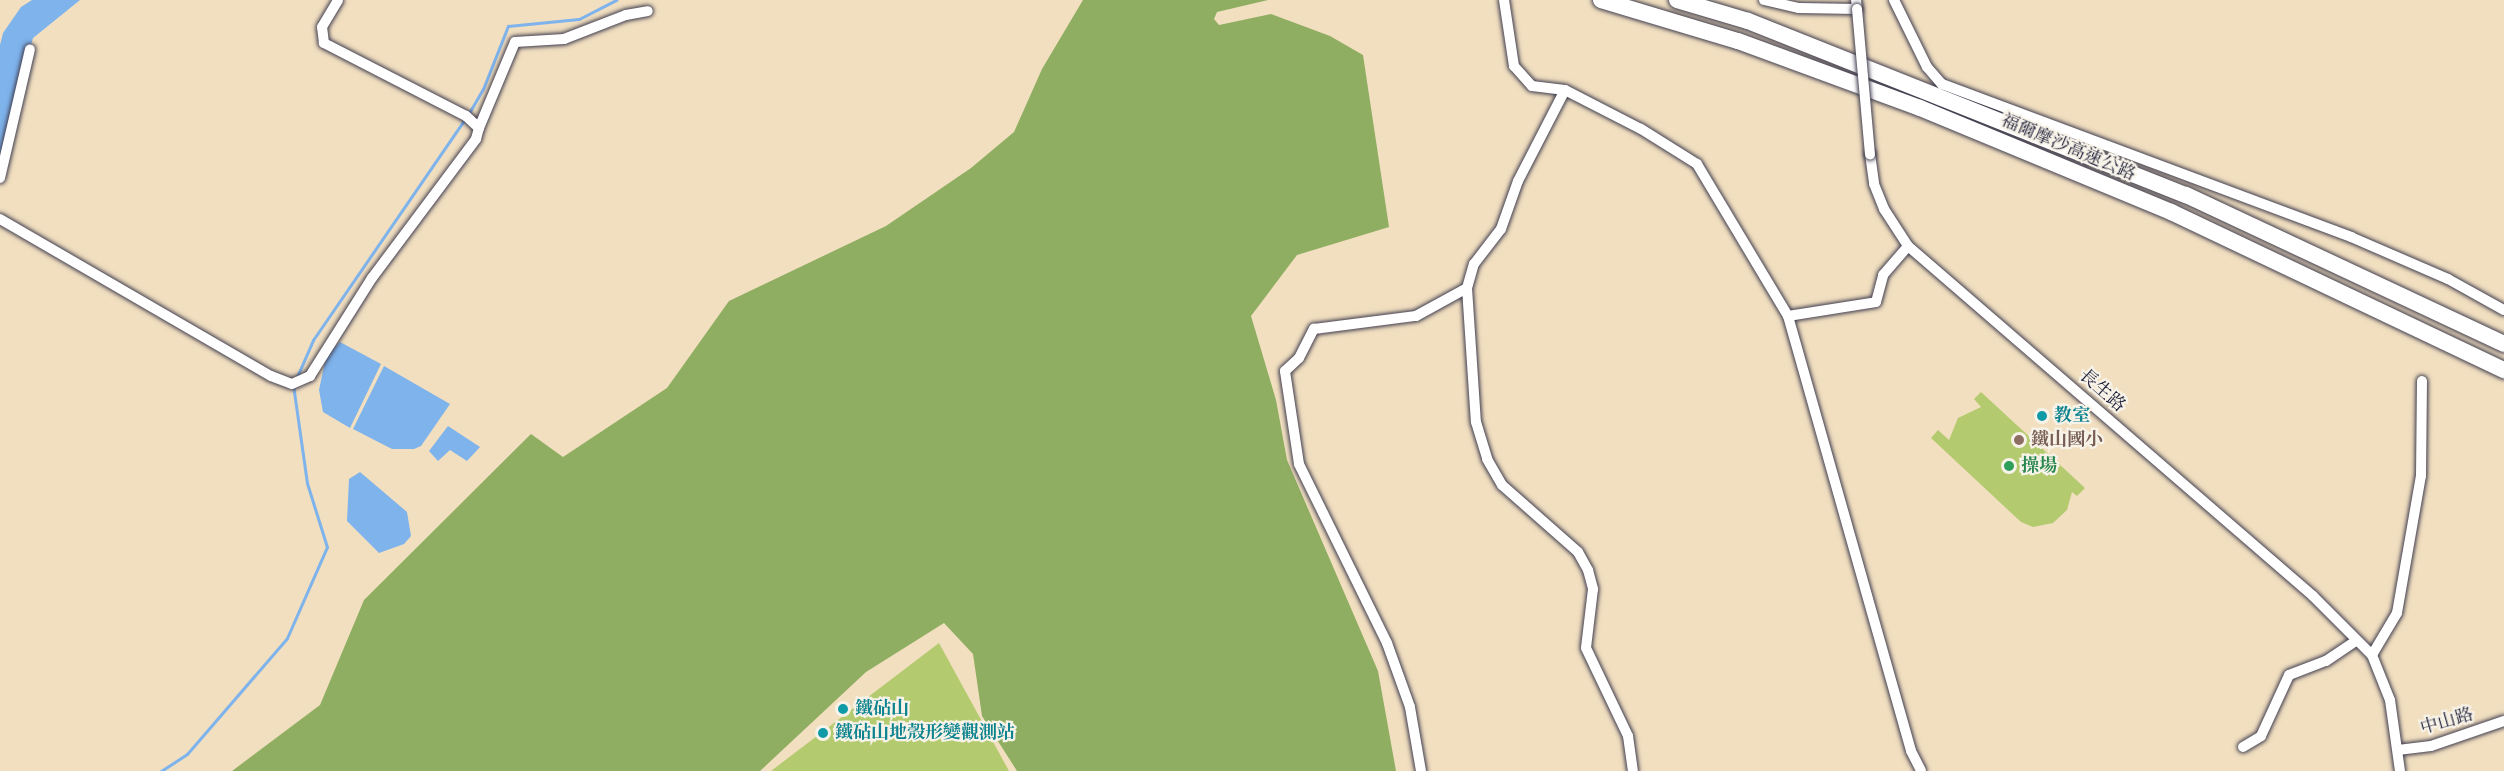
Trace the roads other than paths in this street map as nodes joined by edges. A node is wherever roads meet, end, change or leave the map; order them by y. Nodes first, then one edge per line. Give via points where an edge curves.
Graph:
1 (338, 0) edge
2 (1504, 0) edge
3 (1600, 0) edge
4 (1677, 0) edge
5 (1764, 0) edge
6 (1894, 0) edge
7 (1857, 4) edge
8 (648, 11) dead end
9 (30, 49) dead end
10 (1565, 90) junction
11 (479, 128) junction
12 (0, 178) edge
13 (0, 219) edge
14 (1908, 246) junction
15 (1467, 288) junction
16 (2504, 310) edge
17 (1788, 316) junction
18 (2504, 344) edge
19 (2504, 370) edge
20 (2422, 381) dead end
21 (2356, 641) junction
22 (2372, 654) junction
23 (2504, 721) edge
24 (2243, 747) dead end
25 (2398, 750) junction
26 (1420, 771) edge
27 (1633, 771) edge
28 (1921, 771) edge
29 (2400, 771) edge

1 - 11 street via 322,27 324,43 466,116
2 - 10 street via 1514,66 1532,86
3 - 19 highway, 福爾摩沙高速公路 via 1738,41 1920,108 2171,212
4 - 18 highway, 福爾摩沙高速公路 via 1770,29 2186,195
5 - 7 street via 1799,8
6 - 16 street via 1927,67 1942,84 2351,237 2448,279
7 - 14 street, 長生路, bridge via 1874,184 1884,209
8 - 11 street via 626,15 564,39 515,42
9 - 12 street
10 - 15 street via 1518,181 1501,229 1474,264
10 - 17 street via 1641,129 1697,164
11 - 13 street via 476,139 372,278 310,376 292,384 271,376
14 - 17 street via 1883,275 1876,302
14 - 21 street, 長生路 via 2313,596
15 - 26 street via 1416,316 1314,329 1299,358 1285,371 1299,464 1387,643 1410,707
15 - 27 street via 1476,422 1487,459 1502,485 1578,552 1588,570 1593,590 1586,648 1628,736
17 - 28 street via 1911,751
20 - 22 street via 2421,476 2397,613
21 - 22 street, 長生路
21 - 24 street via 2326,661 2289,675 2261,736
22 - 25 street, 長生路 via 2385,681
23 - 25 street, 中山路 via 2431,747
25 - 29 street, 長生路

